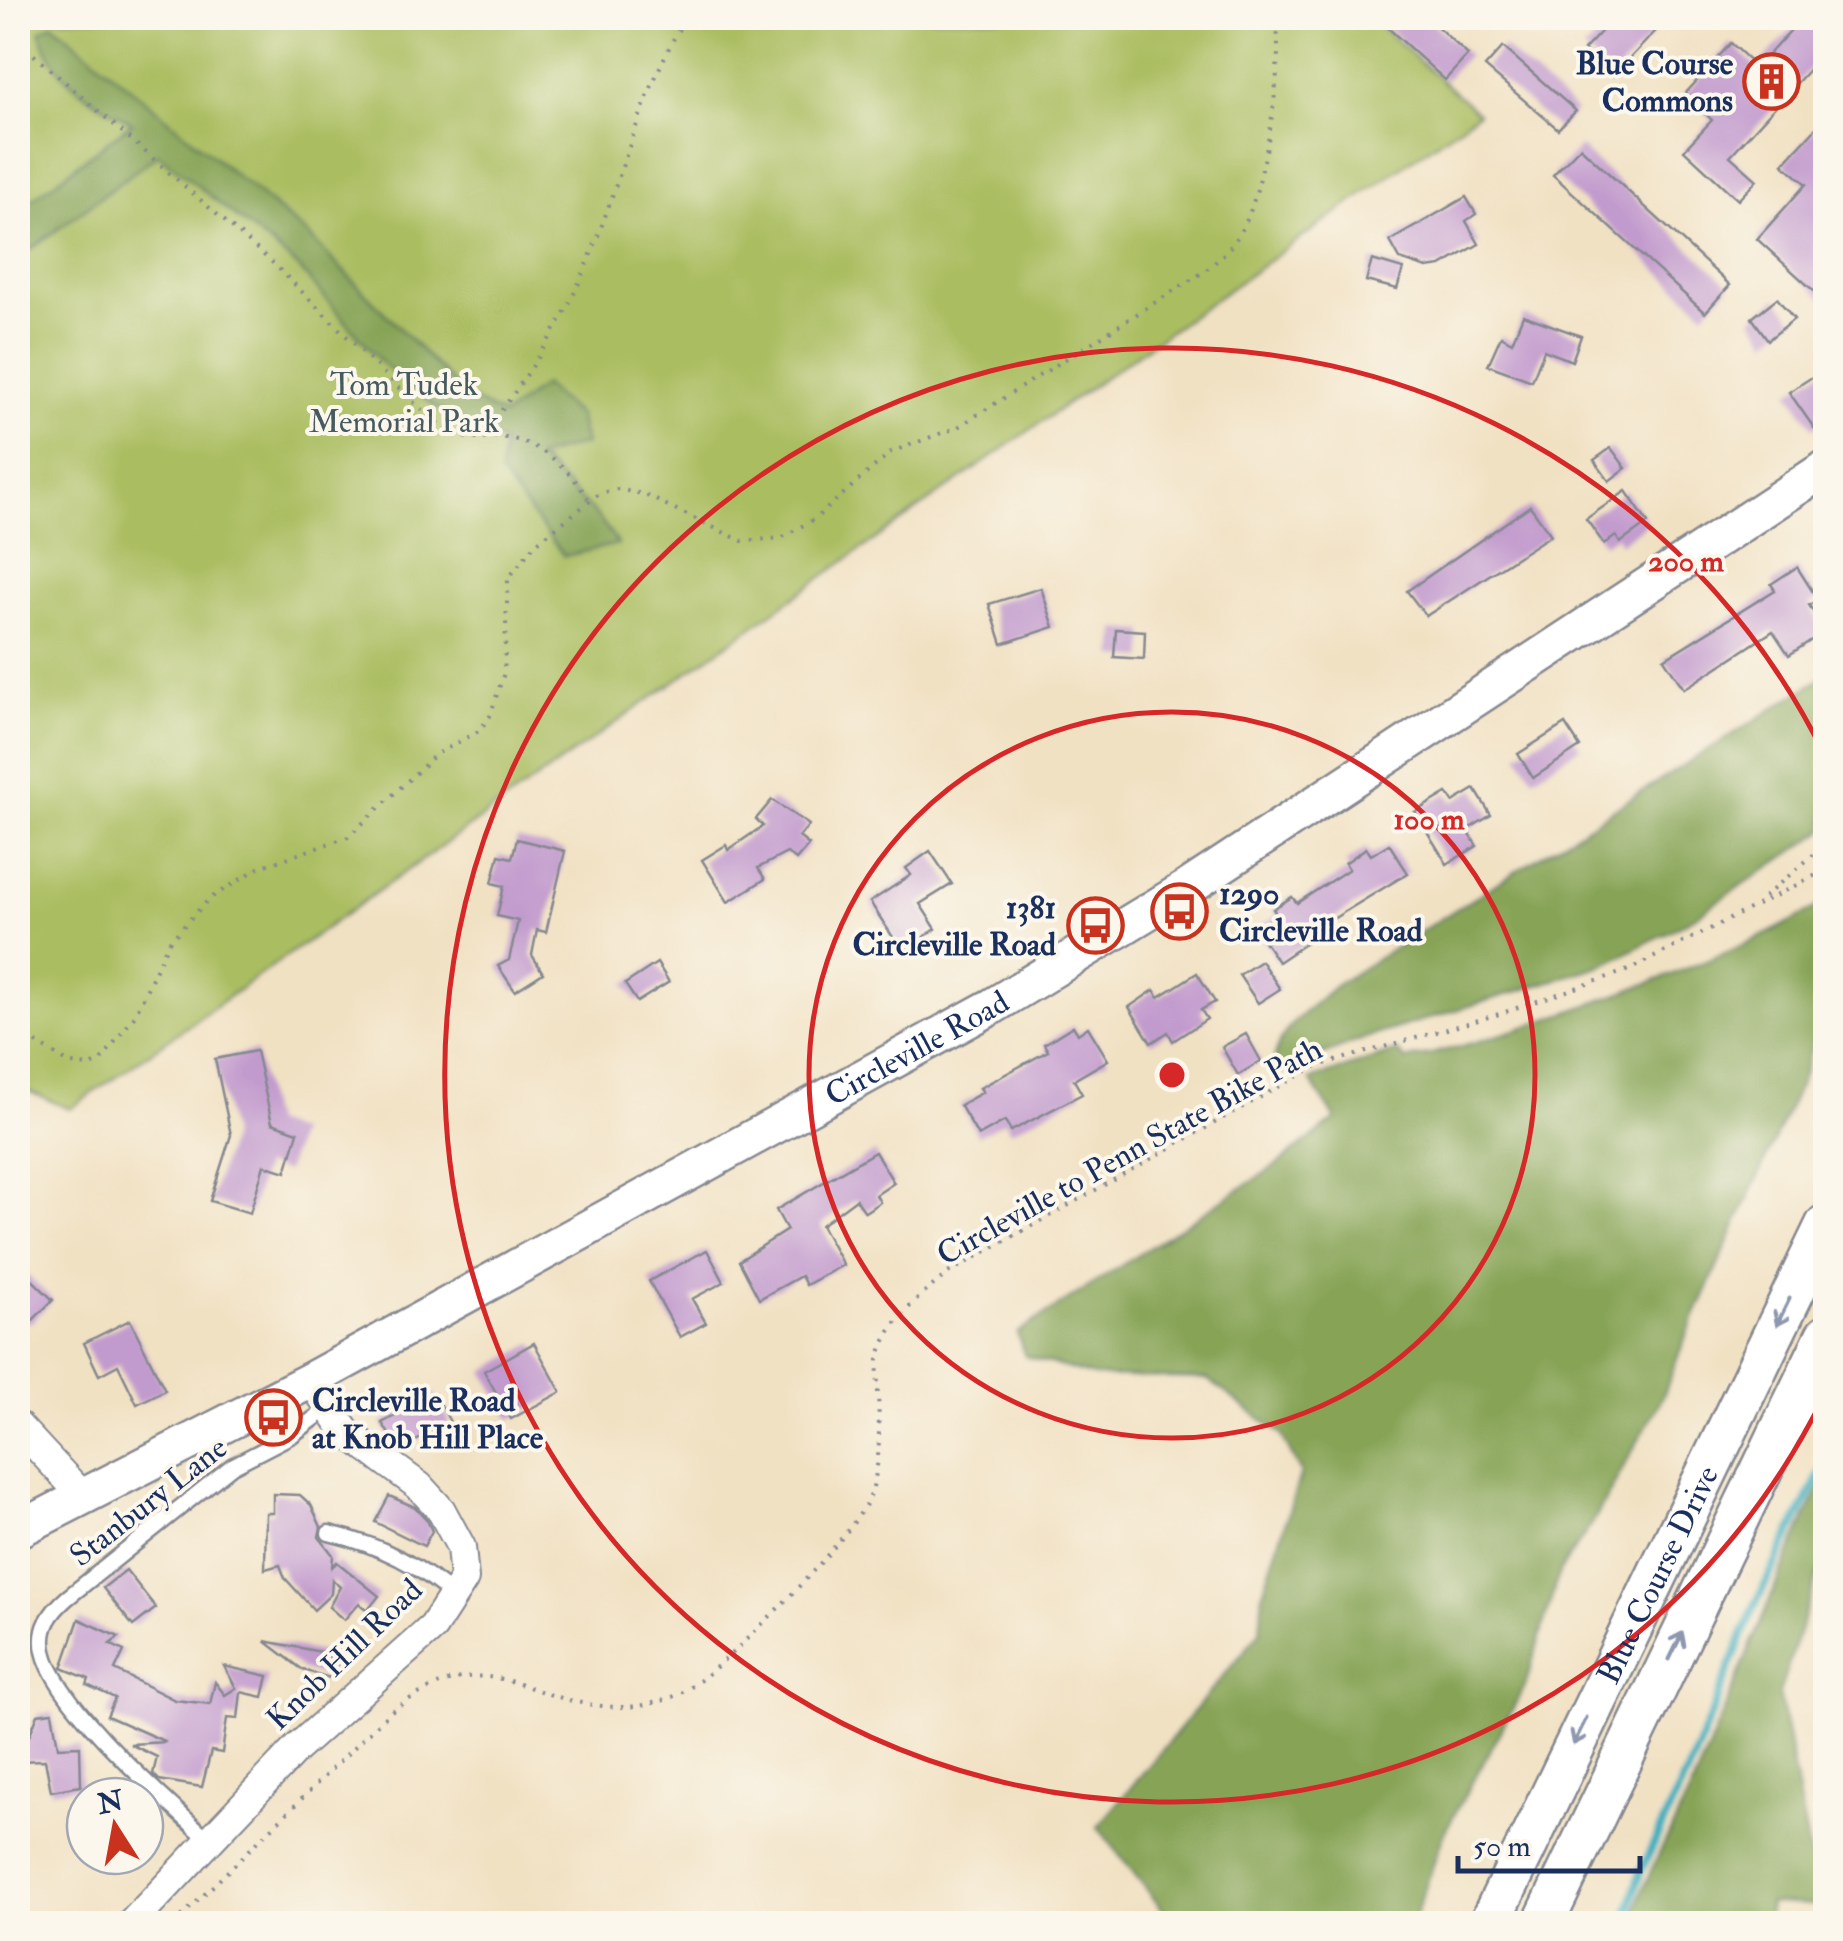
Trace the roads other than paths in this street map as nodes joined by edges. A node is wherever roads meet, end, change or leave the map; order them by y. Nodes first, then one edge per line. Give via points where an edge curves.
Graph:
1 (1826, 468) edge
2 (1826, 1225) edge
3 (1822, 1352) edge
4 (319, 1394) junction
5 (18, 1426) edge
6 (82, 1494) junction
7 (18, 1530) edge
8 (329, 1533) dead end
9 (454, 1598) junction
10 (210, 1840) junction
11 (131, 1924) edge
12 (1489, 1924) edge
13 (1543, 1924) edge

1 - 4 street, Circleville Road via 1187,888
2 -> 12 main road, Blue Course Drive
13 -> 3 main road, Blue Course Drive
4 - 6 street, Circleville Road
4 - 9 street, Knob Hill Road via 346,1432 441,1510 464,1557 464,1580
4 - 10 lane, Stanbury Lane via 292,1435 232,1466 46,1622 48,1664 74,1701 142,1779
5 - 6 street
6 - 7 street, Circleville Road
8 - 9 lane via 423,1571
9 - 10 street, Knob Hill Road via 433,1626 297,1748
10 - 11 street, Knob Hill Road

